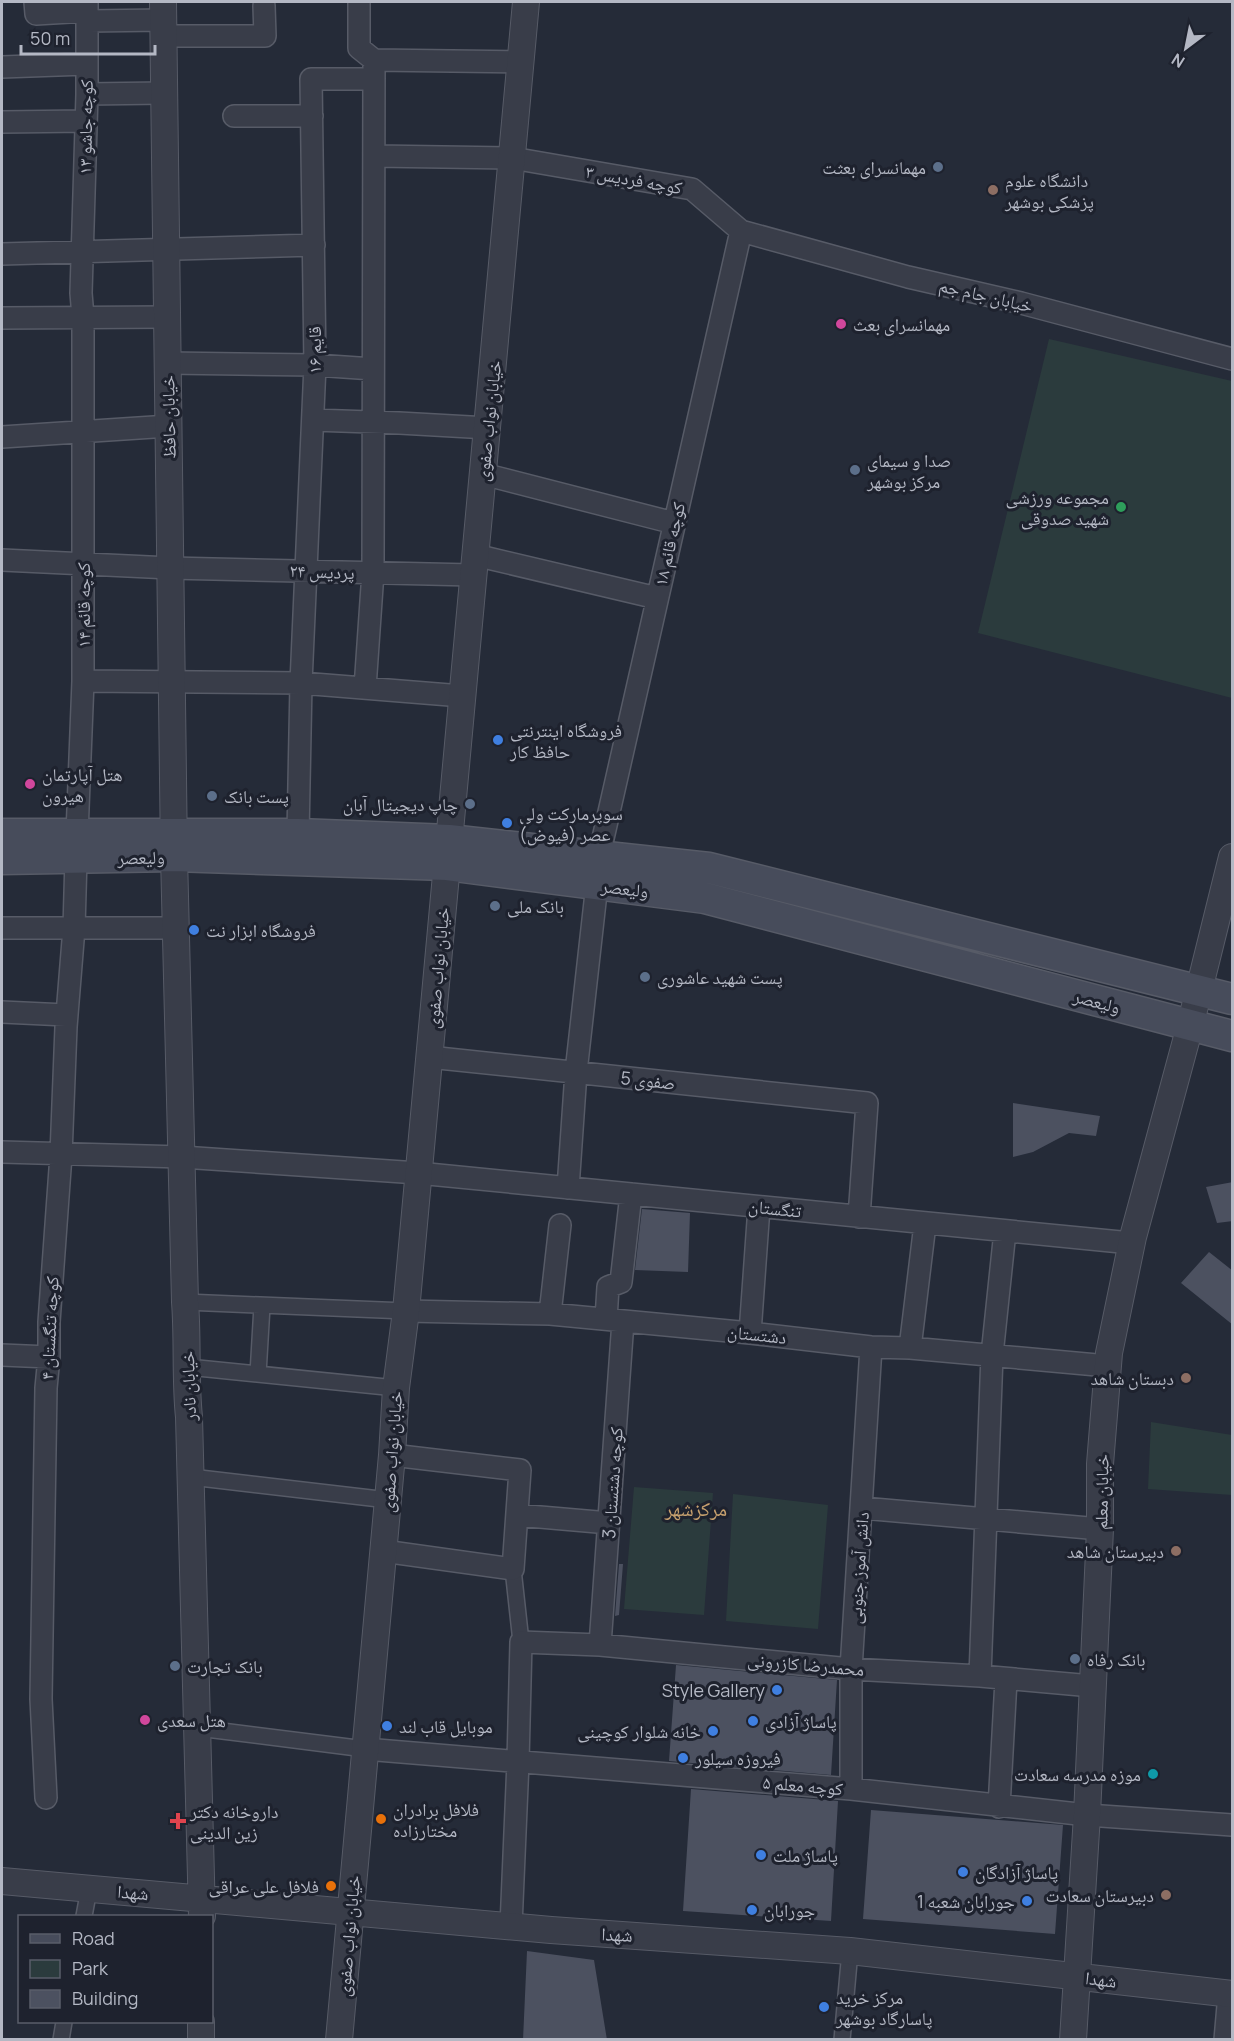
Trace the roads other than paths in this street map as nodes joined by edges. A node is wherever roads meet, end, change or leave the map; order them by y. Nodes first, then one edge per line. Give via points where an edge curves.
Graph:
1 (35, 2) edge
2 (359, 2) edge
3 (526, 2) edge
4 (264, 6) dead end
5 (88, 11) edge
6 (163, 19) edge
7 (520, 62) junction
8 (87, 64) junction
9 (2, 67) edge
10 (374, 70) junction
11 (87, 93) junction
12 (164, 93) junction
13 (234, 116) dead end
14 (312, 116) junction
15 (86, 121) junction
16 (2, 122) edge
17 (375, 156) junction
18 (512, 158) junction
19 (741, 231) junction
20 (314, 245) junction
21 (165, 249) junction
22 (83, 253) junction
23 (2, 254) edge
24 (83, 317) junction
25 (167, 317) junction
26 (2, 318) edge
27 (1233, 359) edge
28 (168, 363) junction
29 (315, 365) junction
30 (373, 369) junction
31 (313, 420) junction
32 (373, 422) junction
33 (168, 426) junction
34 (488, 428) junction
35 (83, 431) junction
36 (2, 437) edge
37 (483, 474) junction
38 (674, 523) junction
39 (2, 560) edge
40 (83, 562) junction
41 (474, 565) junction
42 (170, 568) junction
43 (306, 570) junction
44 (373, 572) junction
45 (657, 598) junction
46 (83, 681) junction
47 (172, 681) junction
48 (301, 683) junction
49 (365, 688) junction
50 (462, 696) junction
51 (2, 834) edge
52 (298, 834) junction
53 (174, 844) junction
54 (76, 846) junction
55 (448, 852) junction
56 (1233, 857) edge
57 (2, 859) edge
58 (598, 870) junction
59 (806, 893) junction
60 (799, 923) junction
61 (2, 928) edge
62 (74, 928) junction
63 (164, 928) dead end
64 (1198, 992) junction
65 (1233, 999) edge
66 (2, 1012) edge
67 (66, 1021) junction
68 (1190, 1026) junction
69 (1233, 1036) edge
70 (429, 1057) junction
71 (576, 1072) junction
72 (2, 1152) edge
73 (62, 1155) junction
74 (182, 1157) junction
75 (418, 1173) junction
76 (568, 1188) junction
77 (631, 1194) junction
78 (759, 1207) junction
79 (859, 1216) junction
80 (925, 1224) junction
81 (560, 1225) dead end
82 (1005, 1231) junction
83 (1131, 1244) junction
84 (185, 1302) junction
85 (262, 1306) junction
86 (406, 1311) junction
87 (550, 1314) junction
88 (614, 1320) junction
89 (750, 1333) junction
90 (870, 1347) junction
91 (910, 1348) junction
92 (2, 1355) edge
93 (992, 1355) junction
94 (49, 1357) junction
95 (1108, 1366) junction
96 (188, 1368) junction
97 (258, 1374) junction
98 (396, 1388) junction
99 (392, 1455) junction
100 (191, 1477) junction
101 (388, 1500) junction
102 (862, 1508) junction
103 (517, 1515) junction
104 (987, 1518) junction
105 (609, 1523) junction
106 (1100, 1529) junction
107 (383, 1551) junction
108 (513, 1569) junction
109 (521, 1642) junction
110 (600, 1645) junction
111 (850, 1669) junction
112 (980, 1676) junction
113 (1006, 1680) junction
114 (1092, 1686) junction
115 (198, 1728) junction
116 (365, 1749) junction
117 (518, 1762) junction
118 (851, 1789) junction
119 (46, 1798) dead end
120 (999, 1807) junction
121 (1087, 1815) junction
122 (1233, 1825) edge
123 (2, 1881) edge
124 (89, 1889) junction
125 (202, 1907) edge
126 (350, 1911) junction
127 (84, 1915) edge
128 (511, 1926) junction
129 (850, 1951) junction
130 (1076, 1977) junction
131 (1231, 1994) edge
132 (64, 2023) edge
133 (201, 2023) edge
134 (61, 2040) edge
135 (201, 2040) edge
136 (339, 2040) edge
137 (842, 2040) edge
138 (1073, 2040) edge
139 (1225, 2040) edge

1 - 5 street via 36,14
2 - 10 street via 359,48
3 - 7 street, خیابان نواب صفوی
4 - 6 street via 265,36
5 - 6 street
5 - 8 street, کوچه جاشو ۱۳
6 - 12 street, خیابان حافظ
7 - 10 street
7 - 18 street, خیابان نواب صفوی
8 - 9 street
8 - 11 street, کوچه جاشو ۱۳
10 - 14 street, قایم ۱۶ via 311,79
10 - 17 street
11 - 12 street
11 - 15 street, کوچه جاشو ۱۳
12 - 21 street, خیابان حافظ
13 - 14 street
14 - 20 street, قایم ۱۶
15 - 16 street
15 - 22 street, کوچه جاشو ۱۳
17 - 18 street, کوچه فردیس ۳
17 - 30 street
18 - 19 street, کوچه فردیس ۳ via 692,189
18 - 34 street, خیابان نواب صفوی
19 - 27 street, خیابان جام جم
19 - 38 street, کوچه قائم ۱۸
20 - 21 street
20 - 29 street, قایم ۱۶
21 - 22 street
21 - 25 street, خیابان حافظ
22 - 23 street
22 - 24 street, کوچه جاشو ۱۳
24 - 25 street
24 - 26 street
24 - 35 street, کوچه قائم ۱۴
25 - 28 street, خیابان حافظ
28 - 29 street
28 - 33 street, خیابان حافظ
29 - 30 street
29 - 31 street, قایم ۱۶
30 - 32 street
31 - 32 street
31 - 43 street, قایم ۱۶
32 - 34 street
32 - 44 street
33 - 35 street
33 - 42 street, خیابان حافظ
34 - 37 street, خیابان نواب صفوی
35 - 36 street
35 - 40 street, کوچه قائم ۱۴
37 - 38 street
37 - 41 street, خیابان نواب صفوی
38 - 45 street, کوچه قائم ۱۸
39 - 40 street, پردیس ۲۴
40 - 42 street, پردیس ۲۴
40 - 46 street, کوچه قائم ۱۴
41 - 44 street, پردیس ۲۴
41 - 45 street, پردیس ۲۴
41 - 50 street, خیابان نواب صفوی
42 - 43 street, پردیس ۲۴
42 - 47 street, خیابان حافظ
43 - 44 street, پردیس ۲۴
43 - 48 street, قایم ۱۶
44 - 49 street
45 - 58 street, کوچه قائم ۱۸
46 - 47 street
46 - 54 street, کوچه قائم ۱۴
47 - 48 street
47 - 53 street, خیابان حافظ
48 - 49 street
48 - 52 street, قایم ۱۶
49 - 50 street
50 - 55 street, خیابان نواب صفوی
51 - 54 main road, ولیعصر
52 - 53 main road, ولیعصر
52 - 55 main road, ولیعصر
53 - 54 main road, ولیعصر
53 - 55 main road, ولیعصر
53 - 74 street, خیابان نادر
54 - 57 main road, ولیعصر
54 - 62 street, کوچه قائم ۱۴
55 - 58 main road, ولیعصر
55 - 70 street, خیابان نواب صفوی
56 - 64 street
58 - 59 main road, ولیعصر via 709,868
58 - 60 main road, ولیعصر
58 - 71 street, کوچه قائم ۱۸
59 - 60 main road
59 - 64 main road, ولیعصر
60 - 68 main road, ولیعصر
61 - 62 street
62 - 63 street
62 - 67 street, کوچه قائم ۱۴
64 - 65 main road, ولیعصر
64 - 68 street, خیابان معلم
66 - 67 street
67 - 73 street, کوچه تنگستان ۴
68 - 69 main road, ولیعصر
68 - 83 street, خیابان معلم
70 - 71 street, صفوی 5
70 - 75 street, خیابان نواب صفوی
71 - 76 street, کوچه قائم ۱۸
71 - 79 street, صفوی 5 via 867,1103
72 - 73 street, تنگستان
73 - 74 street, تنگستان
73 - 94 street, کوچه تنگستان ۴
74 - 75 street, تنگستان
74 - 84 street, خیابان نادر
75 - 76 street, تنگستان
75 - 86 street, خیابان نواب صفوی
76 - 77 street, تنگستان
77 - 78 street, تنگستان
77 - 88 street, کوچه دشتستان 3 via 621,1281 608,1287
78 - 79 street, تنگستان
78 - 89 street
79 - 80 street, تنگستان
80 - 82 street, تنگستان
80 - 91 street
81 - 87 street
82 - 83 street, تنگستان
82 - 93 street
83 - 95 street, خیابان معلم
84 - 85 street
84 - 96 street, خیابان نادر
85 - 86 street
85 - 97 street
86 - 87 street, دشتستان
86 - 98 street, خیابان نواب صفوی
87 - 88 street, دشتستان
88 - 89 street, دشتستان
88 - 105 street, کوچه دشتستان 3
89 - 90 street, دشتستان
90 - 91 street, دشتستان
90 - 102 street, دانش آموز جنوبی
91 - 93 street, دشتستان
92 - 94 street
93 - 95 street, دشتستان
93 - 104 street
94 - 119 street, کوچه تنگستان ۴ via 41,1699
95 - 106 street, خیابان معلم via 1100,1464
96 - 97 street
96 - 100 street, خیابان نادر
97 - 98 street
98 - 99 street, خیابان نواب صفوی
99 - 101 street, خیابان نواب صفوی
99 - 103 street via 520,1470
100 - 101 street
100 - 115 street, خیابان نادر
101 - 107 street, خیابان نواب صفوی
102 - 104 street
102 - 111 street, دانش آموز جنوبی
103 - 105 street
103 - 108 street
104 - 106 street
104 - 112 street
105 - 110 street, کوچه دشتستان 3
106 - 114 street, خیابان معلم
107 - 108 street
107 - 116 street, خیابان نواب صفوی
108 - 109 street
109 - 110 street, محمدرضا کازرونی
109 - 117 street
110 - 111 street, محمدرضا کازرونی
111 - 112 street, محمدرضا کازرونی
111 - 118 street, دانش آموز جنوبی
112 - 113 street, محمدرضا کازرونی
113 - 114 street, محمدرضا کازرونی
113 - 120 street
114 - 121 street, خیابان معلم
115 - 116 street
115 - 125 street, خیابان نادر
116 - 117 street, کوچه معلم ۵
116 - 126 street, خیابان نواب صفوی
117 - 118 street, کوچه معلم ۵
117 - 128 street
118 - 120 street, کوچه معلم ۵
120 - 121 street, کوچه معلم ۵
121 - 122 street, کوچه معلم ۵
121 - 130 street, خیابان معلم
123 - 124 street, شهدا
124 - 125 street, شهدا
124 - 127 street
125 - 126 street, شهدا
126 - 128 street, شهدا
126 - 136 street, خیابان نواب صفوی
128 - 129 street, شهدا
129 - 130 street, شهدا
129 - 137 street
130 - 131 street, شهدا
130 - 138 street, خیابان معلم
131 - 139 street
132 - 134 street
133 - 135 street

